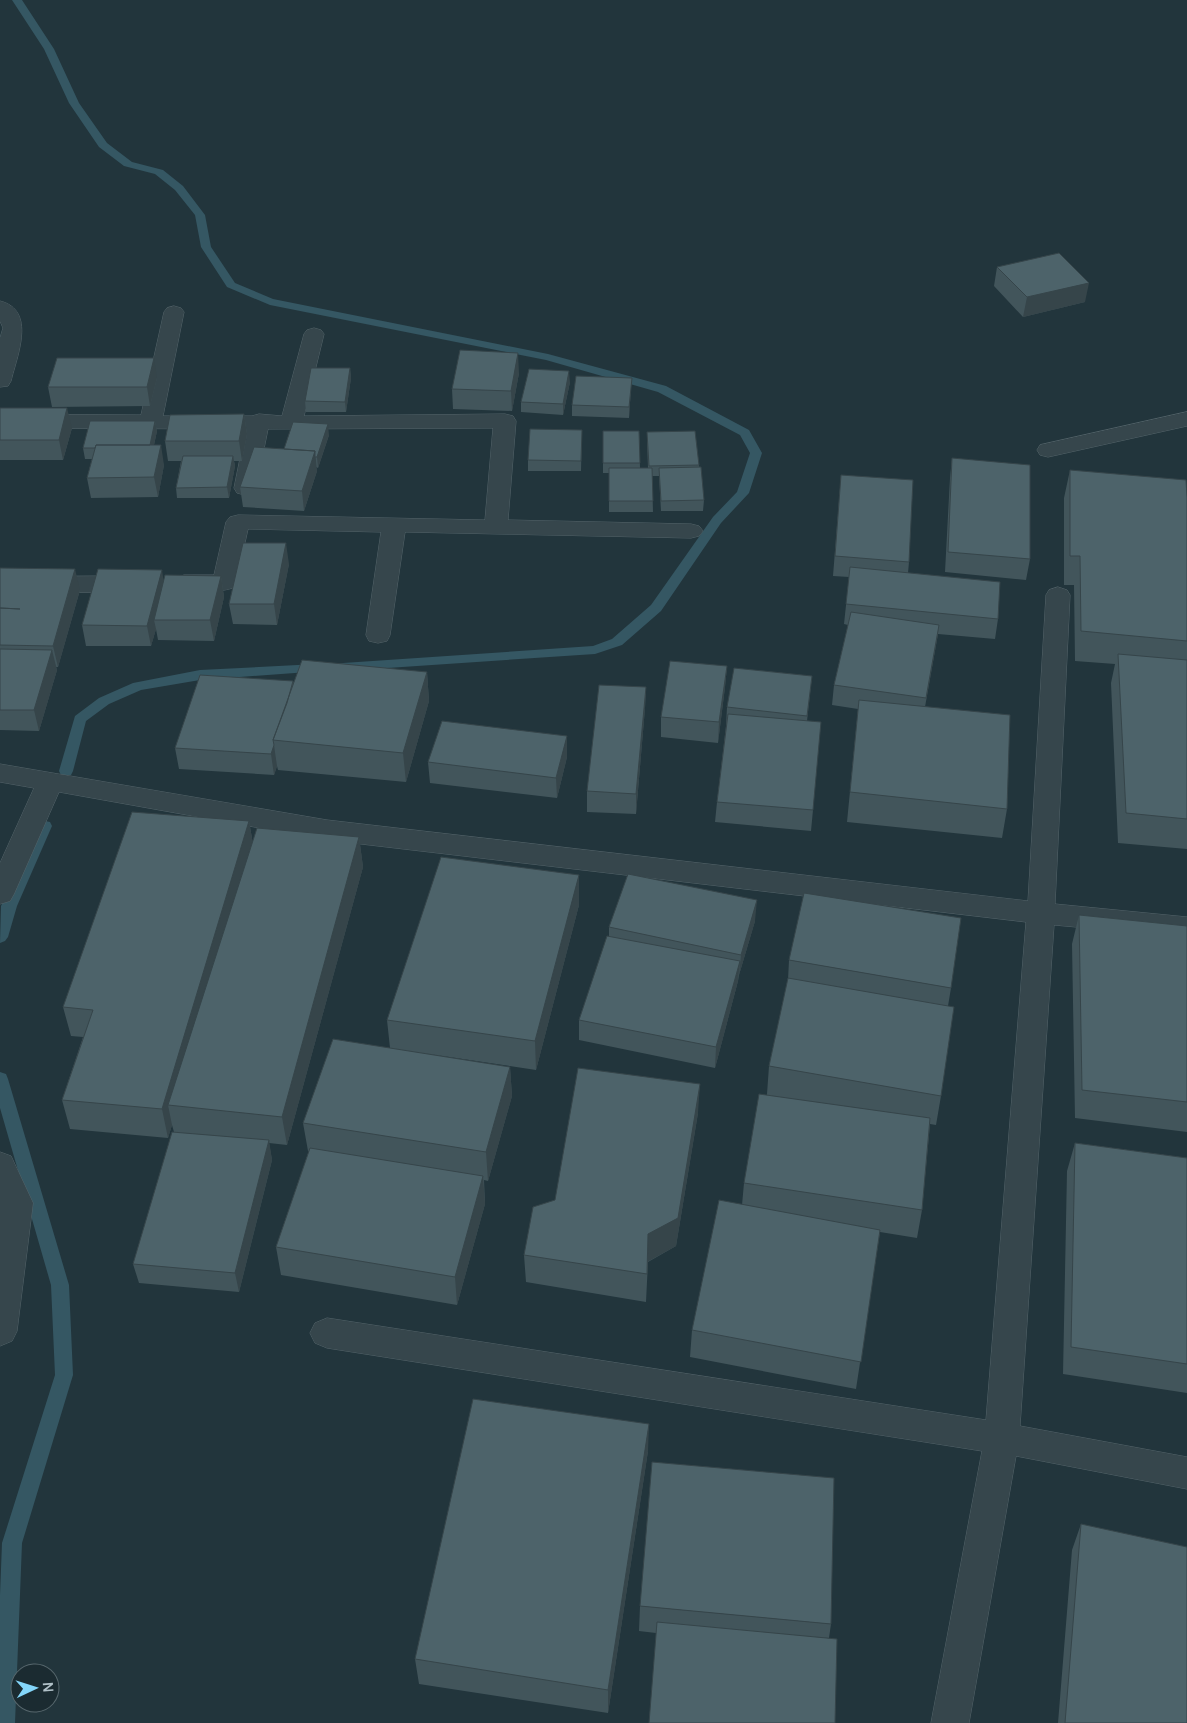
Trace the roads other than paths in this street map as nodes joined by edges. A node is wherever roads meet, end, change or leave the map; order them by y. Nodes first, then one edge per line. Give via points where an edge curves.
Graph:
1 (0, 306) edge
2 (174, 312) dead end
3 (6, 330) edge
4 (314, 334) dead end
5 (0, 381) edge
6 (1187, 419) edge
7 (151, 420) junction
8 (0, 421) edge
9 (259, 422) junction
10 (291, 423) junction
11 (1048, 450) dead end
12 (238, 522) junction
13 (394, 525) junction
14 (496, 527) junction
15 (691, 531) dead end
16 (0, 585) edge
17 (1058, 595) dead end
18 (378, 635) dead end
19 (0, 773) edge
20 (50, 782) junction
21 (0, 894) edge
22 (1041, 913) junction
23 (1187, 927) edge
24 (0, 1165) edge
25 (9, 1202) edge
26 (0, 1331) edge
27 (327, 1333) dead end
28 (1002, 1438) junction
29 (1187, 1473) edge
30 (950, 1723) edge

1 - 3 street via 9,317
2 - 7 street
3 - 5 street
4 - 10 street
6 - 11 street
7 - 8 street
7 - 9 street
9 - 10 street
9 - 12 street
10 - 14 street via 505,421
12 - 13 street
12 - 16 street via 224,583
13 - 14 street
13 - 18 street
14 - 15 street
17 - 22 street
19 - 20 street
20 - 21 street
20 - 22 street via 327,830
22 - 23 street
22 - 28 street
24 - 25 street
25 - 26 street
27 - 28 street
28 - 29 street
28 - 30 street

